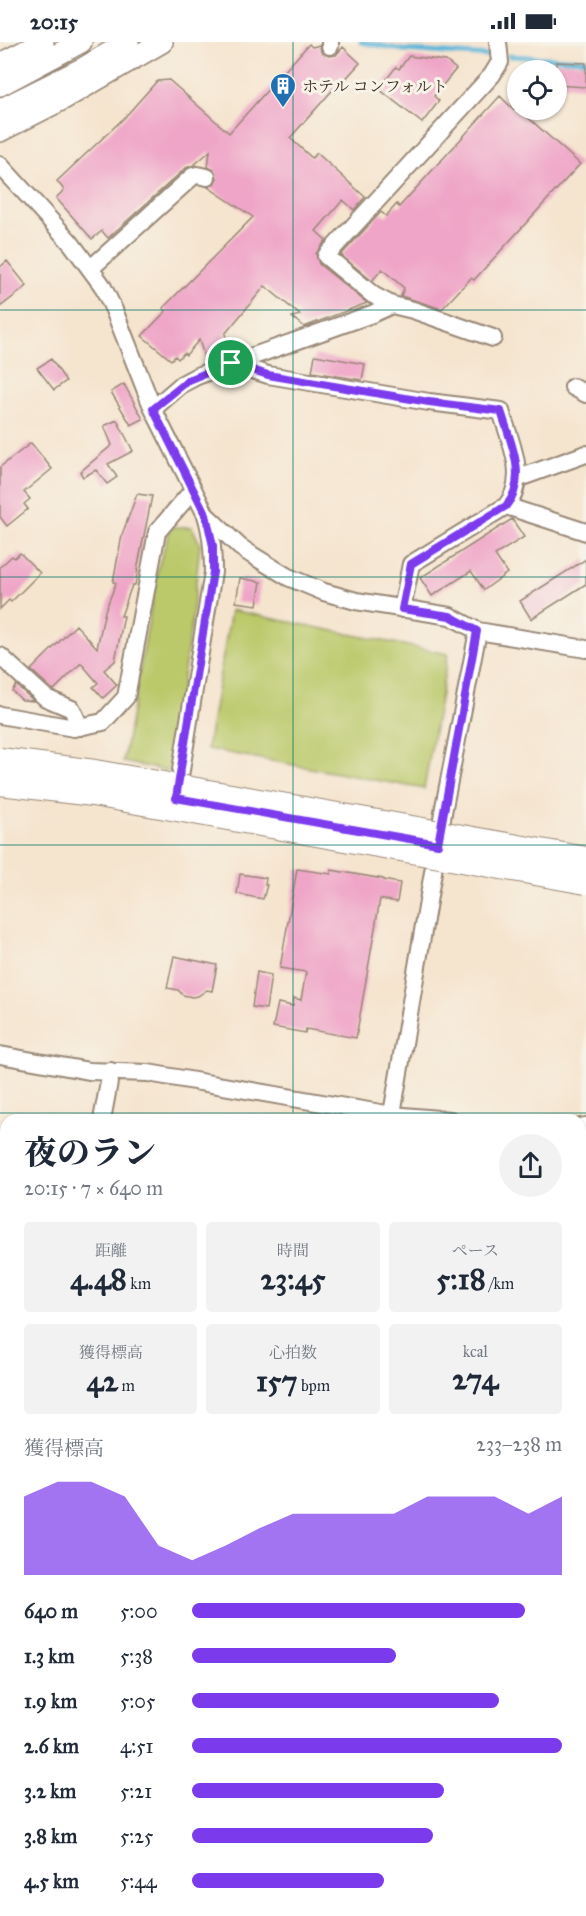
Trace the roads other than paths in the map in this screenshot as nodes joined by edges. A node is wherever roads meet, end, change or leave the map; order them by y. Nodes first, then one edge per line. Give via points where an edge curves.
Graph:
1 (43, 42) edge
2 (81, 42) edge
3 (128, 42) edge
4 (162, 42) edge
5 (498, 42) edge
6 (0, 64) edge
7 (0, 86) edge
8 (0, 110) edge
9 (0, 131) edge
10 (0, 165) edge
11 (207, 177) dead end
12 (96, 264) junction
13 (392, 305) junction
14 (493, 338) dead end
15 (231, 363) junction
16 (153, 409) junction
17 (586, 454) edge
18 (519, 478) junction
19 (193, 490) junction
20 (506, 506) junction
21 (206, 515) junction
22 (586, 532) edge
23 (402, 609) junction
24 (477, 631) junction
25 (586, 649) edge
26 (0, 656) edge
27 (0, 715) edge
28 (80, 727) junction
29 (0, 761) edge
30 (0, 767) edge
31 (0, 782) edge
32 (176, 798) junction
33 (438, 844) junction
34 (586, 860) edge
35 (586, 869) edge
36 (586, 881) edge
37 (0, 1055) edge
38 (111, 1071) junction
39 (103, 1114) edge
40 (367, 1114) edge
41 (395, 1114) edge

1 - 6 main road
2 - 7 main road
3 - 8 main road
4 - 9 main road
5 - 13 street via 500,62 492,75 326,256 373,295
10 - 12 street
11 - 12 street via 193,176
12 - 16 street
13 - 14 street
13 - 15 street
15 - 16 street via 189,380
15 - 18 street via 268,375 501,411
16 - 19 street
17 - 18 street
18 - 20 street
19 - 21 street
19 - 28 street via 157,532 126,697 103,722
20 - 22 street
20 - 23 street via 411,564
21 - 23 street via 240,547 288,577 356,601
21 - 32 street via 213,546 213,572
23 - 24 street via 450,616
24 - 25 street
24 - 33 street
26 - 28 street via 46,698 72,709
27 - 28 street
29 - 34 highway, bridge via 95,773
30 - 32 street
31 - 36 highway, bridge via 93,793
32 - 33 street
33 - 35 street
33 - 41 street
37 - 38 street via 89,1071
38 - 39 street
38 - 40 street via 148,1073

